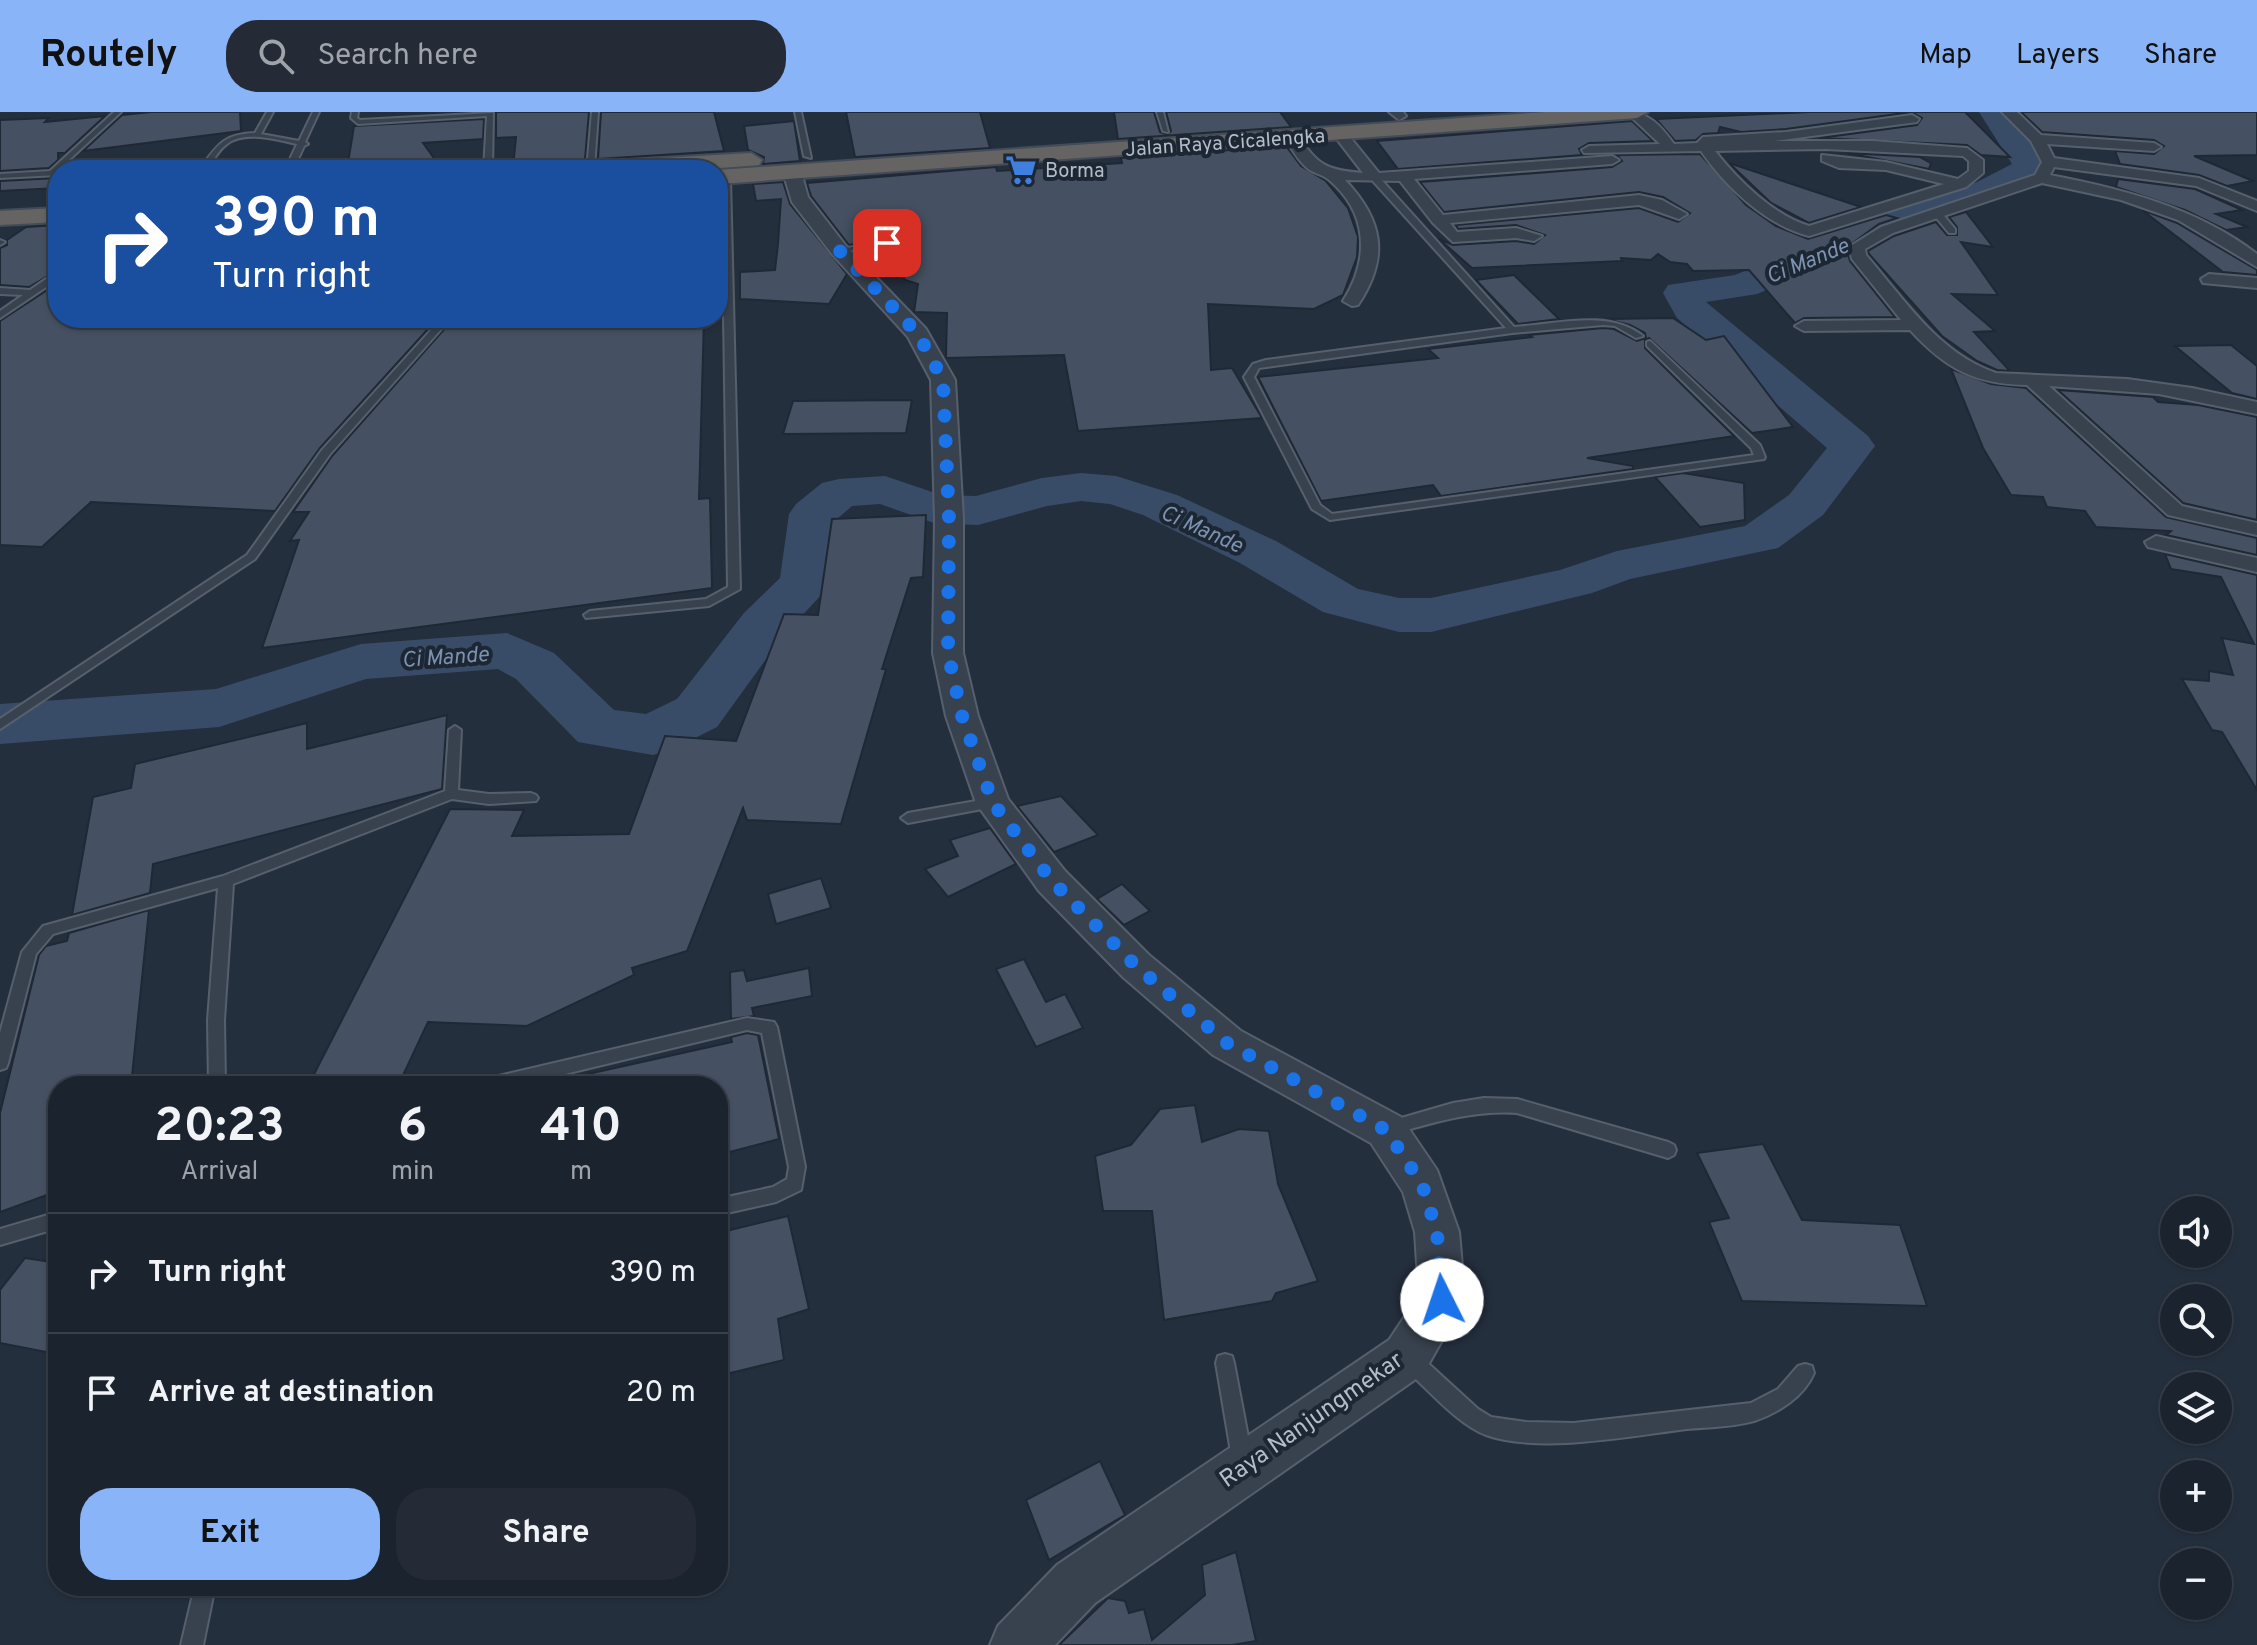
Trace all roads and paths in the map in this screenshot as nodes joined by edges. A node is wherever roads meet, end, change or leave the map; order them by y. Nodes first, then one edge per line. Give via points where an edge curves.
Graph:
1 (118, 112) edge
2 (270, 112) edge
3 (316, 112) edge
4 (355, 112) edge
5 (595, 112) edge
6 (798, 112) edge
7 (1453, 112) edge
8 (1635, 112) edge
9 (2009, 112) edge
10 (1397, 114) edge
11 (1912, 119) dead end
12 (1163, 122) edge
13 (1340, 134) junction
14 (256, 137) junction
15 (1291, 137) junction
16 (2037, 139) junction
17 (304, 144) junction
18 (1705, 147) junction
19 (2154, 147) dead end
20 (1589, 150) dead end
21 (1672, 152) junction
22 (1827, 158) dead end
23 (69, 160) edge
24 (211, 160) edge
25 (295, 160) edge
26 (489, 160) edge
27 (591, 160) edge
28 (2049, 162) junction
29 (800, 164) junction
30 (728, 166) edge
31 (48, 174) edge
32 (1332, 175) junction
33 (0, 176) edge
34 (1404, 176) junction
35 (1375, 178) junction
36 (2041, 178) junction
37 (1961, 184) junction
38 (728, 185) edge
39 (48, 204) edge
40 (2257, 206) edge
41 (1937, 213) junction
42 (1679, 214) dead end
43 (48, 217) edge
44 (1438, 220) junction
45 (1, 224) edge
46 (1952, 231) dead end
47 (1534, 236) dead end
48 (900, 241) dead end
49 (839, 250) junction
50 (2257, 262) edge
51 (2209, 279) dead end
52 (48, 282) edge
53 (2257, 283) edge
54 (0, 291) edge
55 (32, 293) junction
56 (1352, 301) dead end
57 (0, 315) edge
58 (1915, 325) junction
59 (1804, 326) dead end
60 (438, 328) edge
61 (726, 328) edge
62 (1512, 330) junction
63 (1639, 336) dead end
64 (1650, 344) dead end
65 (2165, 373) dead end
66 (2032, 380) junction
67 (2196, 394) junction
68 (2257, 408) edge
69 (2257, 529) edge
70 (2156, 542) dead end
71 (2257, 565) edge
72 (590, 615) dead end
73 (0, 725) edge
74 (455, 730) dead end
75 (451, 794) junction
76 (531, 798) dead end
77 (993, 803) junction
78 (908, 818) dead end
79 (226, 881) junction
80 (0, 1063) edge
81 (217, 1076) edge
82 (528, 1076) edge
83 (1386, 1130) junction
84 (1668, 1150) dead end
85 (728, 1205) edge
86 (48, 1223) edge
87 (0, 1237) edge
88 (1406, 1357) junction
89 (1225, 1363) dead end
90 (1805, 1373) dead end
91 (1243, 1467) junction
92 (203, 1596) edge
93 (192, 1645) edge
94 (1017, 1645) edge

1 - 23 lane
2 - 14 lane
3 - 17 lane
4 - 26 lane via 358,122 491,114
5 - 27 lane
6 - 29 lane
7 - 10 highway, Jalan Raya Cicalengka
8 - 13 highway, Jalan Raya Cicalengka
8 - 21 street
9 - 16 street
10 - 12 highway, Jalan Raya Cicalengka
11 - 18 street via 1786,136 1708,138
12 - 29 highway, Jalan Raya Cicalengka
13 - 15 highway, Jalan Raya Cicalengka
13 - 35 street
14 - 17 lane
14 - 24 lane via 226,141
15 - 29 highway, Jalan Raya Cicalengka
15 - 32 street via 1312,166
16 - 19 street
16 - 28 street
17 - 25 lane
18 - 21 street
18 - 37 street via 1728,177 1804,231
18 - 37 street via 1868,144 1967,152 1978,167
20 - 21 street
21 - 34 street
22 - 37 street
28 - 36 street
28 - 40 street via 2199,182
29 - 30 highway, Jalan Raya Cicalengka
29 - 38 highway, Jalan Raya Cicalengka
29 - 49 street, Raya Nanjungmekar via 799,198
31 - 33 lane
32 - 35 street
32 - 56 street via 1366,217 1364,284
34 - 35 street
34 - 44 street
35 - 62 lane
36 - 41 street
36 - 50 street via 2164,208
39 - 45 highway
41 - 46 lane
41 - 58 street via 1857,247 1858,256
42 - 44 street via 1639,200
43 - 45 highway
44 - 47 street via 1453,237
48 - 49 lane
49 - 77 street, Raya Nanjungmekar via 918,334 943,380 948,653 962,716
51 - 53 street
52 - 55 lane
54 - 55 lane
55 - 57 lane
58 - 59 street
58 - 66 street via 1965,371 1994,379
60 - 73 lane via 326,452 251,557
61 - 72 lane via 734,589 709,602
62 - 63 lane via 1603,322
62 - 64 lane via 1266,363 1251,370 1250,385 1316,507 1330,517 1760,457 1756,447
65 - 67 street
66 - 67 street via 2138,384
66 - 69 street via 2175,511
67 - 68 street
70 - 71 street
74 - 75 lane
75 - 76 lane
75 - 79 lane
77 - 78 lane
77 - 83 street, Raya Nanjungmekar via 1052,881 1136,966 1227,1043
79 - 80 lane via 41,934 29,952
79 - 81 lane
82 - 85 lane via 747,1024 769,1027 794,1152 795,1184
83 - 84 lane via 1493,1103
83 - 88 street, Raya Nanjungmekar via 1422,1184 1437,1232 1442,1300
86 - 87 lane
88 - 90 lane via 1471,1416 1488,1426 1526,1432 1574,1433 1752,1412 1785,1396
88 - 91 street, Raya Nanjungmekar
89 - 91 lane
91 - 94 street, Raya Nanjungmekar via 1076,1584
92 - 93 lane

